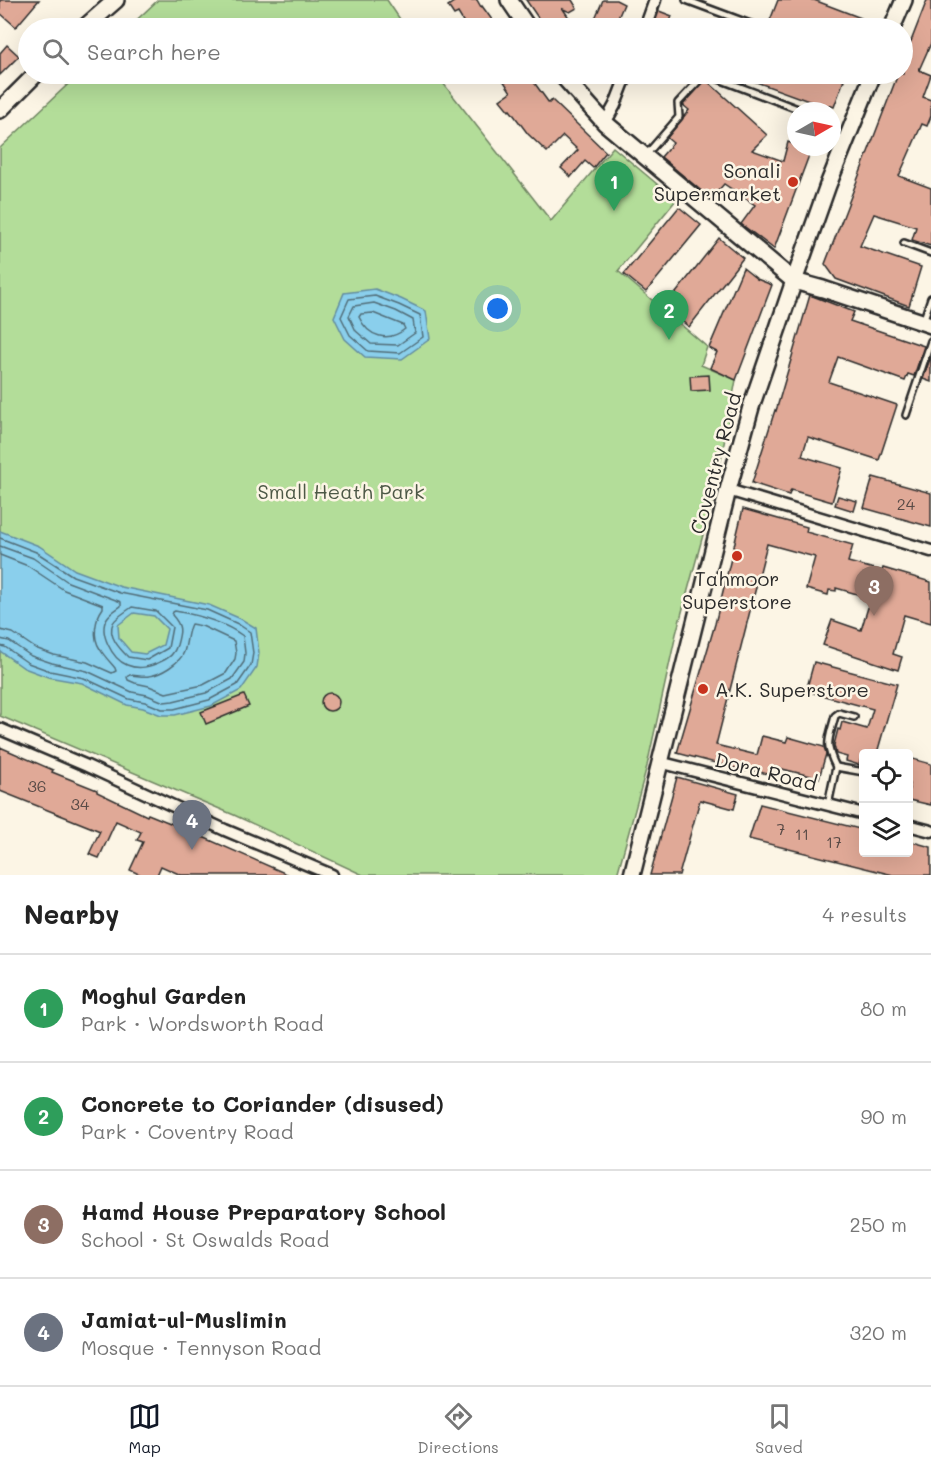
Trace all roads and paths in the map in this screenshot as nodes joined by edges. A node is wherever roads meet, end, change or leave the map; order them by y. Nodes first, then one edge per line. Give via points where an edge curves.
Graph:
1 (116, 0) edge
2 (509, 0) edge
3 (656, 0) edge
4 (686, 0) edge
5 (904, 0) edge
6 (95, 18) edge
7 (521, 18) edge
8 (649, 18) edge
9 (734, 18) edge
10 (896, 18) edge
11 (26, 84) edge
12 (570, 84) edge
13 (623, 84) edge
14 (696, 84) edge
15 (732, 84) edge
16 (869, 84) edge
17 (787, 105) edge
18 (0, 110) edge
19 (605, 123) junction
20 (645, 156) junction
21 (904, 243) dead end
22 (931, 253) edge
23 (794, 281) junction
24 (931, 298) edge
25 (927, 324) edge
26 (931, 341) edge
27 (906, 415) dead end
28 (728, 490) junction
29 (931, 551) edge
30 (854, 717) dead end
31 (0, 729) edge
32 (660, 762) junction
33 (836, 767) junction
34 (859, 771) edge
35 (828, 805) junction
36 (859, 813) edge
37 (913, 826) edge
38 (931, 831) edge
39 (332, 875) edge
40 (632, 875) edge

1 - 6 street
2 - 7 street
3 - 8 street
4 - 9 lane
5 - 10 street
11 - 18 street
12 - 19 street
13 - 19 street
14 - 20 lane via 678,103 678,117
15 - 17 lane
16 - 23 street, Coventry Road
19 - 20 street
20 - 23 street
21 - 22 lane
23 - 25 street
23 - 28 street, Coventry Road via 751,407
24 - 25 lane
26 - 27 lane
28 - 29 street
28 - 32 street, Coventry Road
30 - 33 lane via 839,713 835,716 828,742
31 - 39 street
32 - 35 street, Dora Road
32 - 40 street, Coventry Road
33 - 34 lane
33 - 35 lane
35 - 36 street, Dora Road
37 - 38 street

